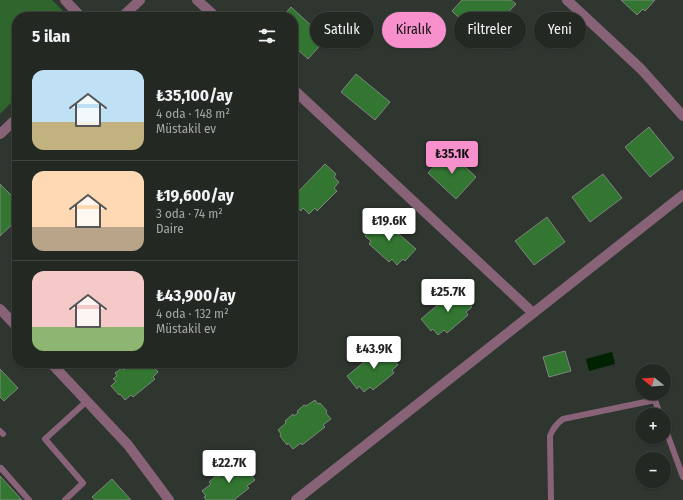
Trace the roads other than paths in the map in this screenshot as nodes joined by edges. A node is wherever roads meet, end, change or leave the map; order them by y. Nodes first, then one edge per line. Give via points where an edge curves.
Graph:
1 (64, 0) edge
2 (140, 0) edge
3 (197, 0) edge
4 (568, 0) edge
5 (76, 12) edge
6 (127, 12) edge
7 (210, 12) edge
8 (298, 94) edge
9 (683, 116) edge
10 (12, 123) edge
11 (0, 134) edge
12 (683, 195) edge
13 (0, 309) edge
14 (533, 313) junction
15 (12, 322) edge
16 (56, 368) edge
17 (87, 401) junction
18 (658, 408) edge
19 (671, 443) edge
20 (0, 469) edge
21 (683, 476) edge
22 (29, 500) edge
23 (65, 500) edge
24 (169, 500) edge
25 (296, 500) edge
26 (551, 500) edge

1 - 5 street
2 - 6 street
3 - 7 street
4 - 9 street via 641,69
8 - 14 street
10 - 11 street
12 - 14 street
13 - 15 street
14 - 25 street
16 - 17 street
17 - 23 lane via 45,439 83,483
17 - 24 street via 128,445
18 - 26 lane via 655,400 563,419 557,423 550,436
19 - 21 lane
20 - 22 lane

